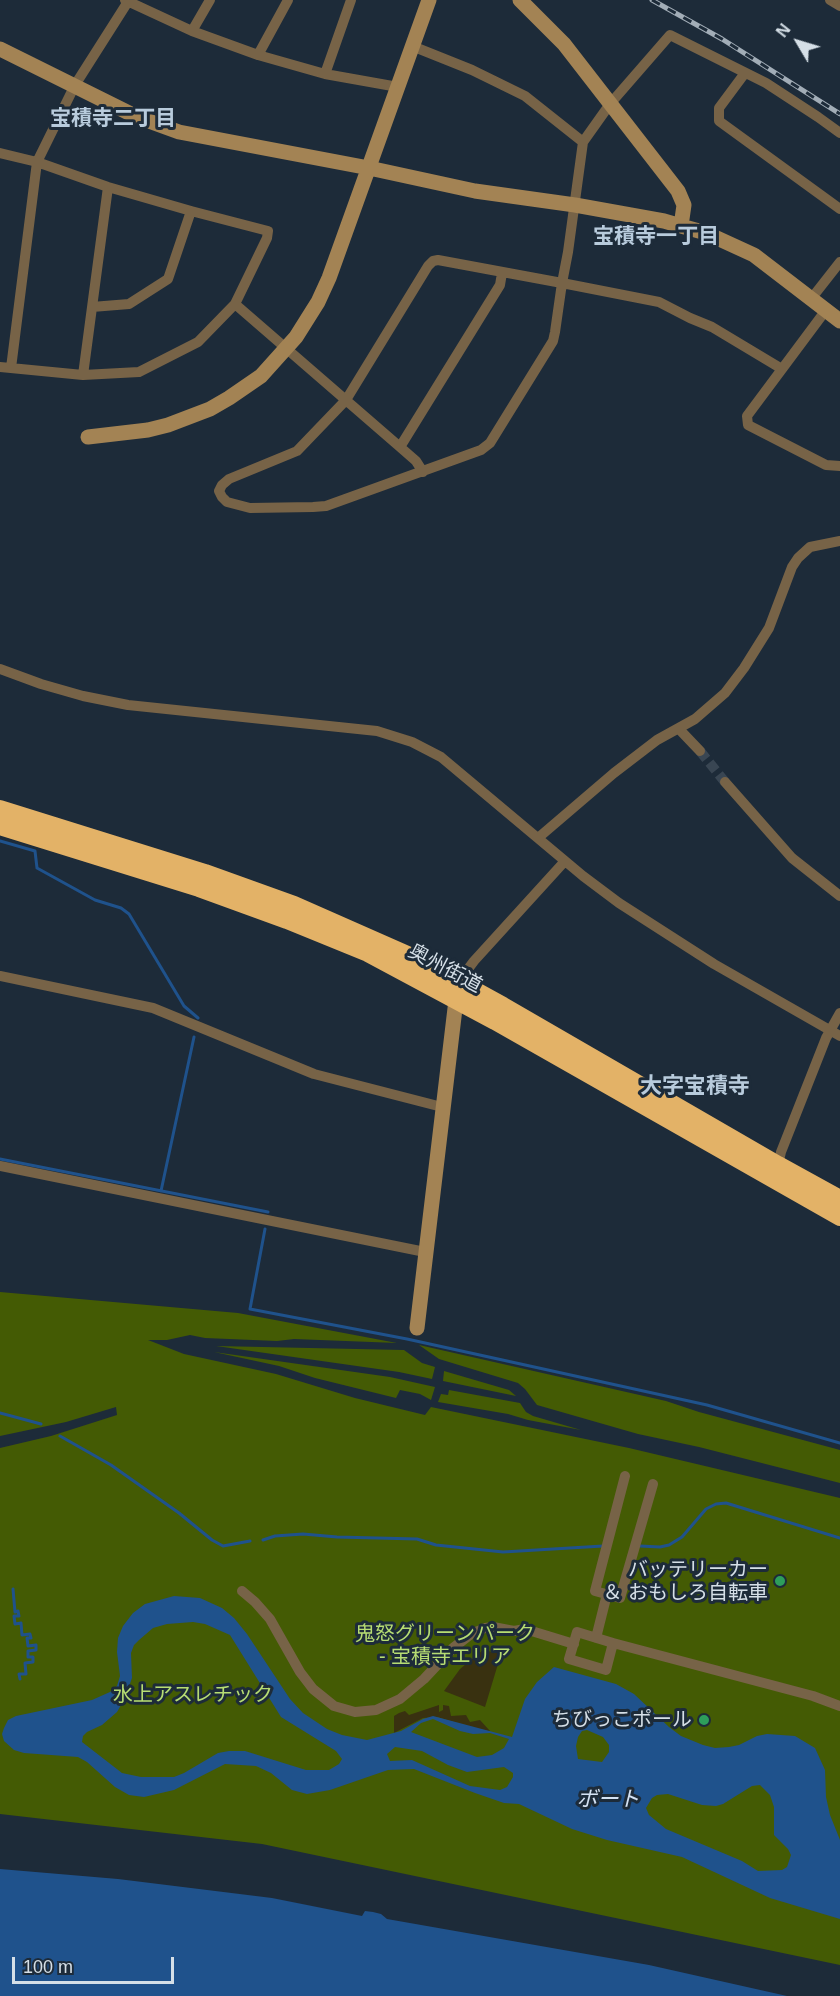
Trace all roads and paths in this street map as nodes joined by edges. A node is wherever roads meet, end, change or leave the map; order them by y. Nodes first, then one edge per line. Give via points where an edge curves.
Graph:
1 (127, 0) edge
2 (210, 0) edge
3 (288, 0) edge
4 (351, 0) edge
5 (429, 0) edge
6 (520, 0) edge
7 (830, 0) edge
8 (840, 6) edge
9 (192, 31) junction
10 (412, 46) junction
11 (0, 49) edge
12 (258, 55) junction
13 (745, 73) junction
14 (325, 74) junction
15 (75, 85) junction
16 (398, 87) junction
17 (610, 104) junction
18 (840, 133) edge
19 (583, 142) junction
20 (0, 153) edge
21 (36, 162) junction
22 (369, 168) junction
23 (108, 187) junction
24 (575, 205) junction
25 (840, 209) edge
26 (191, 211) junction
27 (681, 226) junction
28 (840, 262) edge
29 (502, 273) junction
30 (562, 283) junction
31 (811, 299) junction
32 (235, 304) junction
33 (92, 307) junction
34 (825, 310) junction
35 (840, 321) edge
36 (286, 349) junction
37 (5, 368) edge
38 (782, 369) junction
39 (83, 375) junction
40 (346, 400) junction
41 (88, 437) dead end
42 (400, 447) junction
43 (840, 466) edge
44 (423, 472) junction
45 (840, 541) edge
46 (0, 669) edge
47 (679, 729) junction
48 (700, 752) tunnel mouth
49 (725, 782) tunnel mouth
50 (0, 809) edge
51 (0, 826) edge
52 (538, 838) junction
53 (565, 861) junction
54 (840, 896) edge
55 (0, 976) edge
56 (458, 991) junction
57 (840, 1013) edge
58 (830, 1029) junction
59 (840, 1036) edge
60 (442, 1107) junction
61 (0, 1166) edge
62 (778, 1166) junction
63 (840, 1199) edge
64 (840, 1217) edge
65 (425, 1252) junction
66 (417, 1328) dead end
67 (625, 1476) dead end
68 (652, 1484) dead end
69 (242, 1591) dead end
70 (607, 1594) junction
71 (596, 1638) junction
72 (614, 1643) junction
73 (574, 1644) junction
74 (840, 1706) edge

1 - 9 street
1 - 15 street
2 - 9 street
3 - 12 street
4 - 14 street
5 - 10 street
6 - 17 street via 564,44
7 - 8 street
9 - 12 street
10 - 16 street
10 - 19 street via 525,96
11 - 15 street
12 - 14 street
13 - 17 street via 670,35
13 - 18 street
13 - 25 street via 719,108 719,121
14 - 16 street
15 - 21 street
15 - 22 street via 135,116 179,132
16 - 22 street
17 - 19 street
17 - 27 street via 678,191 684,205
19 - 24 street
20 - 21 street
21 - 23 street
21 - 37 street
22 - 24 street via 476,191
22 - 36 street via 318,302
23 - 26 street
23 - 33 street
24 - 27 street
24 - 30 street
26 - 32 street via 268,231
26 - 33 street via 168,279 129,304
27 - 31 street via 754,255
28 - 31 street
29 - 30 street
29 - 40 street via 433,261
29 - 42 street via 500,285
30 - 38 street via 658,302 712,327
30 - 44 street via 553,340 490,443
31 - 34 street
32 - 36 street
32 - 39 street via 198,342 139,372
33 - 39 street
34 - 35 street
34 - 38 street
36 - 40 street
36 - 41 street via 261,376 210,409 148,430
37 - 39 street
38 - 43 street via 747,416 748,425 826,465
40 - 42 street
40 - 44 street via 297,451 229,478 219,491 222,497 250,508 313,507 338,503
42 - 44 street
45 - 47 street via 810,547 798,558 769,628 744,668 724,693
46 - 52 street via 82,696 128,705 394,735 441,757
47 - 48 street
47 - 52 street via 614,772
49 - 54 street via 792,858
50 - 56 highway, 奥州街道 via 294,905 393,948
51 - 56 highway, 奥州街道 via 199,888
52 - 53 street
53 - 56 street via 465,973
53 - 58 street via 675,941
55 - 60 street via 153,1008 314,1074
56 - 60 street
56 - 62 highway, 奥州街道 via 665,1099
56 - 64 highway, 奥州街道
57 - 58 street
58 - 59 street
58 - 62 street
60 - 65 street
61 - 65 street
62 - 63 highway, 奥州街道
65 - 66 street
67 - 70 street via 595,1591
68 - 70 street via 620,1598
69 - 73 street via 270,1619 312,1689 334,1706 355,1712 376,1710 400,1699 453,1648 485,1628 525,1629
70 - 71 street
71 - 72 street
71 - 73 street via 577,1632
72 - 73 street via 606,1670 569,1659
72 - 74 street

